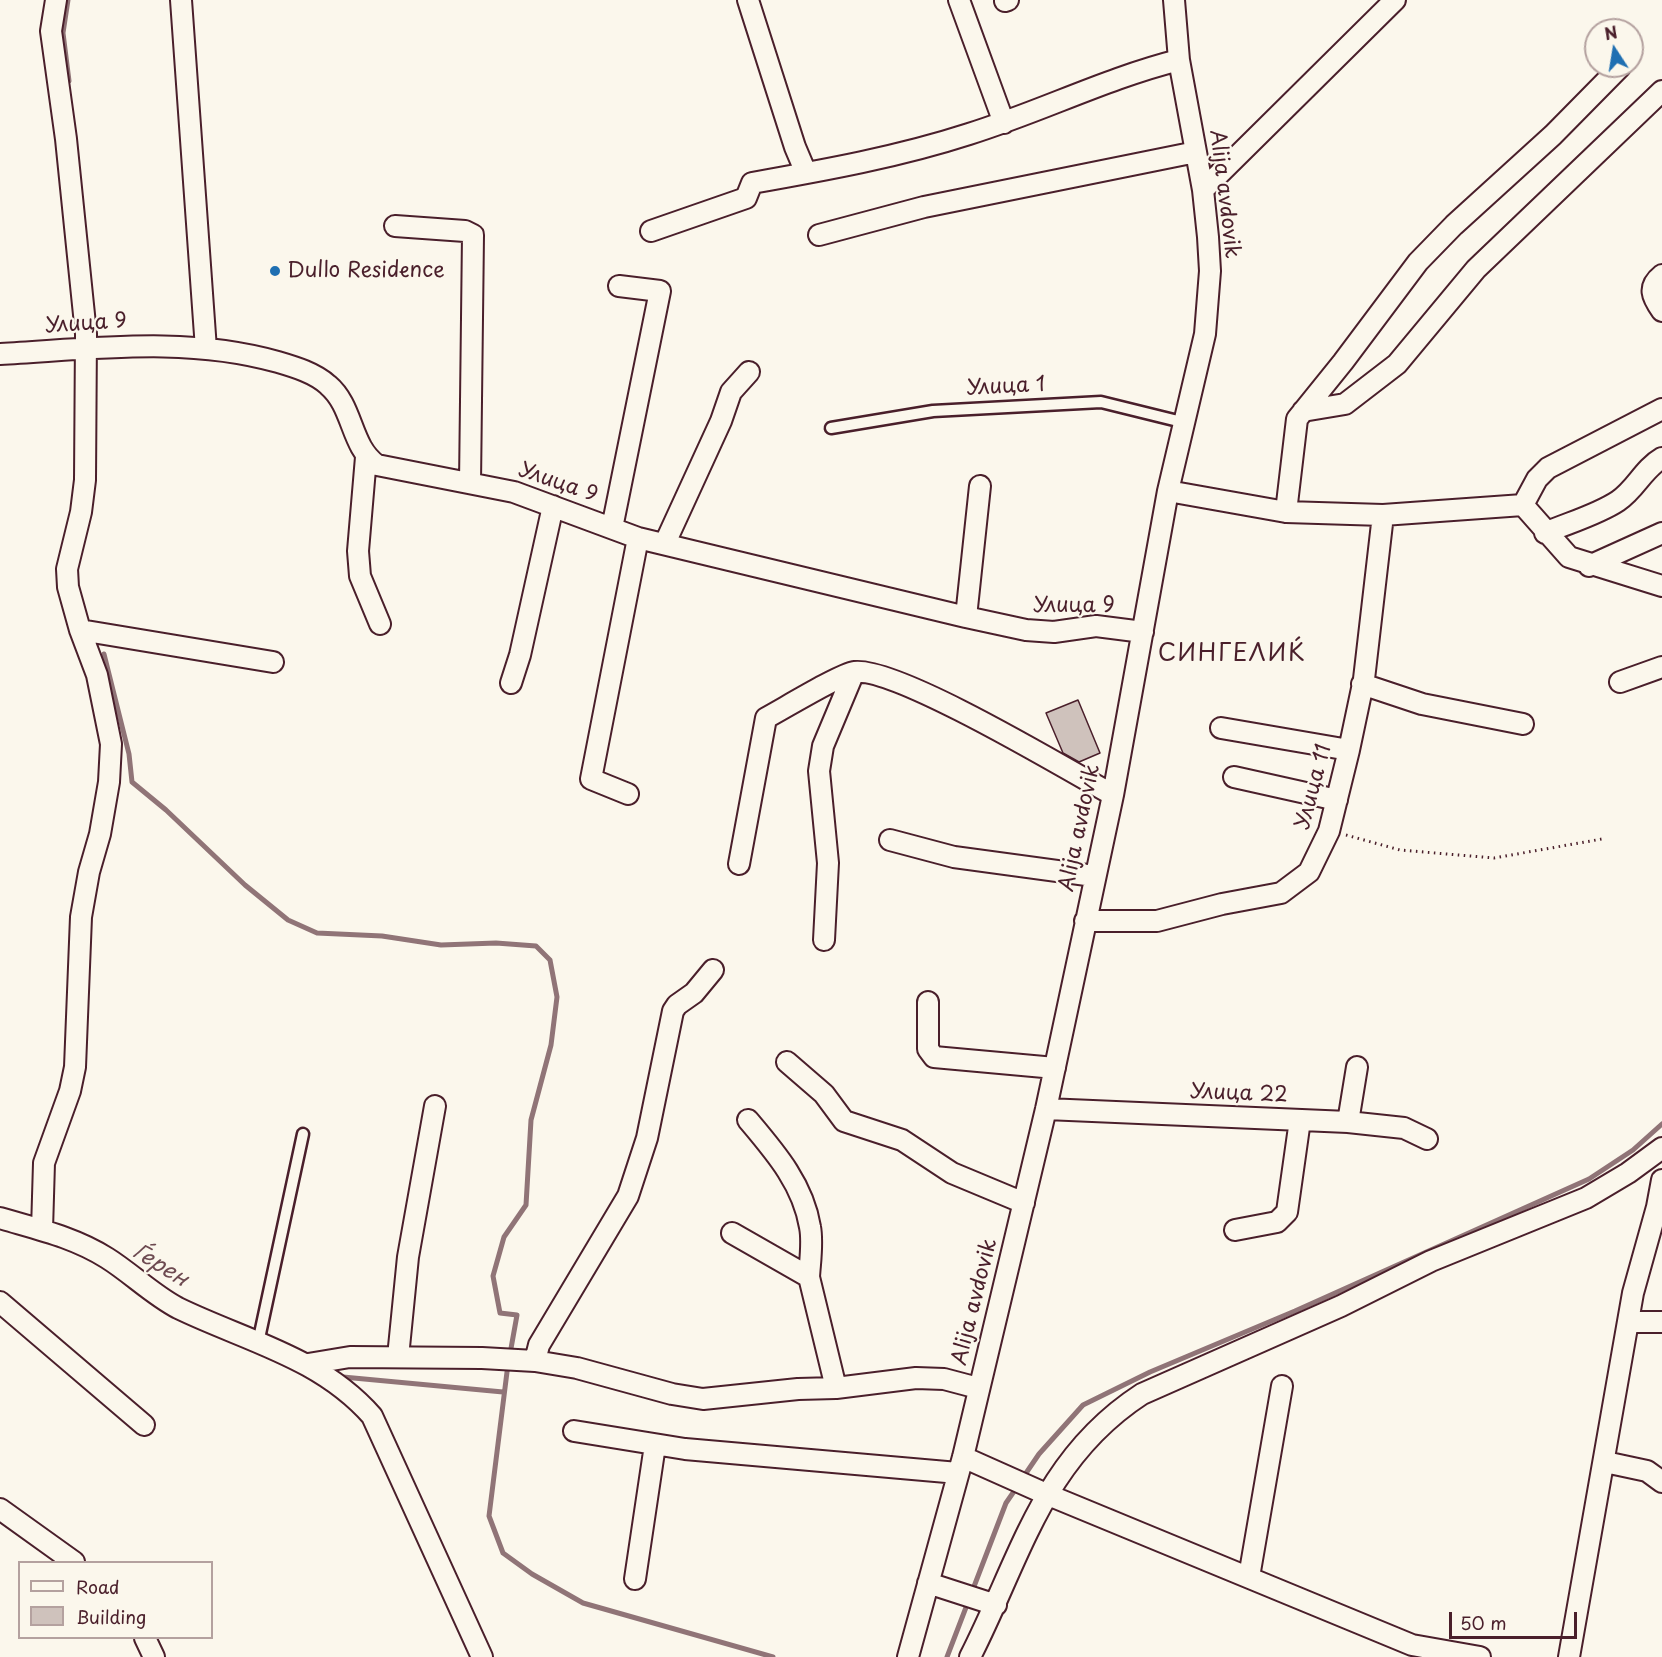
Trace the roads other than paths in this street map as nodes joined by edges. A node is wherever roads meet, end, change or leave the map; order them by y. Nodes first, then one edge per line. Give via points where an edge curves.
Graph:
1 (56, 0) edge
2 (181, 0) edge
3 (748, 0) edge
4 (959, 0) edge
5 (1174, 0) edge
6 (1395, 0) edge
7 (1179, 60) junction
8 (1609, 78) edge
9 (1662, 91) edge
10 (1004, 123) junction
11 (1196, 152) junction
12 (806, 173) junction
13 (1203, 189) junction
14 (395, 226) dead end
15 (651, 231) dead end
16 (819, 236) dead end
17 (1662, 275) edge
18 (619, 286) dead end
19 (1662, 311) edge
20 (206, 349) junction
21 (86, 350) junction
22 (0, 354) edge
23 (749, 372) dead end
24 (1662, 409) edge
25 (1303, 411) junction
26 (1182, 422) junction
27 (831, 428) dead end
28 (366, 457) junction
29 (1662, 458) edge
30 (470, 483) junction
31 (980, 486) dead end
32 (1168, 491) junction
33 (1523, 505) junction
34 (553, 506) junction
35 (1286, 512) junction
36 (1383, 515) junction
37 (612, 528) junction
38 (1545, 533) junction
39 (1662, 533) edge
40 (638, 538) junction
41 (665, 543) junction
42 (1589, 566) junction
43 (1662, 586) edge
44 (966, 617) junction
45 (380, 624) dead end
46 (80, 630) junction
47 (1143, 632) junction
48 (273, 662) dead end
49 (1662, 667) edge
50 (854, 672) junction
51 (511, 682) dead end
52 (1620, 682) dead end
53 (1362, 684) junction
54 (1523, 724) dead end
55 (1221, 728) dead end
56 (1349, 750) junction
57 (1234, 777) dead end
58 (628, 794) dead end
59 (1113, 795) junction
60 (1337, 800) junction
61 (890, 840) dead end
62 (740, 864) dead end
63 (1094, 876) junction
64 (1085, 921) junction
65 (824, 940) dead end
66 (713, 970) dead end
67 (928, 1002) dead end
68 (787, 1062) dead end
69 (1357, 1067) dead end
70 (1055, 1068) junction
71 (435, 1106) dead end
72 (1046, 1109) junction
73 (748, 1120) dead end
74 (1300, 1120) junction
75 (1348, 1122) junction
76 (303, 1134) dead end
77 (1427, 1139) dead end
78 (1662, 1148) edge
79 (1662, 1179) edge
80 (1024, 1203) junction
81 (0, 1218) edge
82 (42, 1230) junction
83 (1235, 1230) dead end
84 (732, 1233) dead end
85 (809, 1278) junction
86 (0, 1302) edge
87 (1628, 1322) junction
88 (1662, 1322) edge
89 (258, 1343) junction
90 (398, 1357) junction
91 (527, 1360) junction
92 (308, 1364) junction
93 (1282, 1386) dead end
94 (836, 1388) junction
95 (978, 1388) junction
96 (144, 1425) dead end
97 (574, 1431) dead end
98 (655, 1445) junction
99 (1605, 1462) junction
100 (961, 1465) junction
101 (1662, 1482) edge
102 (1038, 1490) junction
103 (0, 1509) edge
104 (71, 1561) edge
105 (1249, 1577) junction
106 (635, 1579) dead end
107 (927, 1583) junction
108 (991, 1603) junction
109 (145, 1639) edge
110 (154, 1657) edge
111 (482, 1657) edge
112 (908, 1657) edge
113 (970, 1657) edge
114 (1480, 1657) edge
115 (1569, 1657) edge

1 - 21 street via 51,31 66,139
2 - 20 street
3 - 12 street
4 - 10 street
5 - 7 street, Alija avdovik
6 - 13 street
7 - 10 street via 1141,70
7 - 11 street, Alija avdovik
8 - 25 street via 1418,262
9 - 25 street via 1476,269 1397,364 1345,404
10 - 12 street via 905,153
11 - 13 street, Alija avdovik
11 - 16 street via 924,207
12 - 15 street via 752,183 746,198
13 - 26 street, Alija avdovik via 1210,271 1204,334
14 - 30 street via 465,231 473,235
17 - 19 street via 1651,289
18 - 37 street via 660,291
20 - 21 street, Улица 9 via 138,345
20 - 28 street, Улица 9 via 292,366 327,383 349,413
21 - 22 street, Улица 9
21 - 46 street via 85,480 67,569
23 - 41 street via 731,392 722,421
24 - 33 street via 1548,468
25 - 35 street via 1297,419
26 - 27 lane, Улица 1 via 1101,402 933,411
26 - 32 street, Alija avdovik
28 - 30 street, Улица 9 via 377,465
28 - 45 street via 358,551 360,576
29 - 38 street via 1644,471 1618,501
30 - 34 street, Улица 9 via 514,492
31 - 44 street
32 - 35 street
32 - 47 street, Alija avdovik
33 - 36 street
33 - 38 street
34 - 37 street, Улица 9
34 - 51 street
35 - 36 street
36 - 53 street, Улица 11
37 - 40 street, Улица 9
38 - 42 street via 1569,557
39 - 42 street
40 - 41 street, Улица 9
40 - 58 street via 591,779
41 - 44 street, Улица 9
42 - 43 street
44 - 47 street, Улица 9 via 1026,630 1054,632 1096,626
46 - 48 street
46 - 82 street via 97,675 111,744 109,783 81,917 75,1067 44,1163
47 - 59 street, Alija avdovik
49 - 52 street
50 - 59 street via 874,674 945,704
50 - 62 street via 766,718
50 - 65 street via 823,746 819,771 828,863
53 - 54 street via 1422,704
53 - 56 street, Улица 11
55 - 56 street
56 - 60 street, Улица 11
57 - 60 street
59 - 63 street, Alija avdovik
60 - 64 street, Улица 11 via 1329,831 1309,872 1281,893 1157,921
61 - 63 street via 954,857
63 - 64 street, Alija avdovik
64 - 70 street, Alija avdovik
66 - 91 street via 674,1011 647,1138 628,1196
67 - 70 street via 928,1049 934,1057
68 - 80 street via 824,1094 844,1120 902,1140 952,1173
69 - 75 street
70 - 72 street, Alija avdovik
71 - 90 street via 408,1257
72 - 74 street, Улица 22
72 - 80 street, Alija avdovik
73 - 85 street via 786,1165 804,1204 811,1229
74 - 75 street, Улица 22
74 - 83 street via 1287,1212 1277,1222
75 - 77 street, Улица 22 via 1404,1128
76 - 89 lane
78 - 102 street via 1586,1198 1431,1262 1142,1394 1115,1411
79 - 87 street
80 - 95 street, Alija avdovik
81 - 82 street
82 - 89 street via 80,1243 176,1307
84 - 85 street
85 - 94 street
86 - 96 street
87 - 88 street
87 - 99 street
89 - 92 street
90 - 91 street
90 - 92 street via 350,1357
91 - 94 street via 577,1368 703,1399
92 - 111 street via 336,1381 372,1416
93 - 105 street
94 - 95 street via 931,1377
95 - 100 street, Alija avdovik
97 - 98 street
98 - 100 street
98 - 106 street
99 - 101 street via 1647,1471
99 - 115 street
100 - 102 street via 999,1474
100 - 107 street, Alija avdovik
102 - 105 street
102 - 108 street
103 - 104 street
105 - 114 street via 1412,1645
107 - 108 street
107 - 112 street, Alija avdovik
108 - 113 street
109 - 110 street

